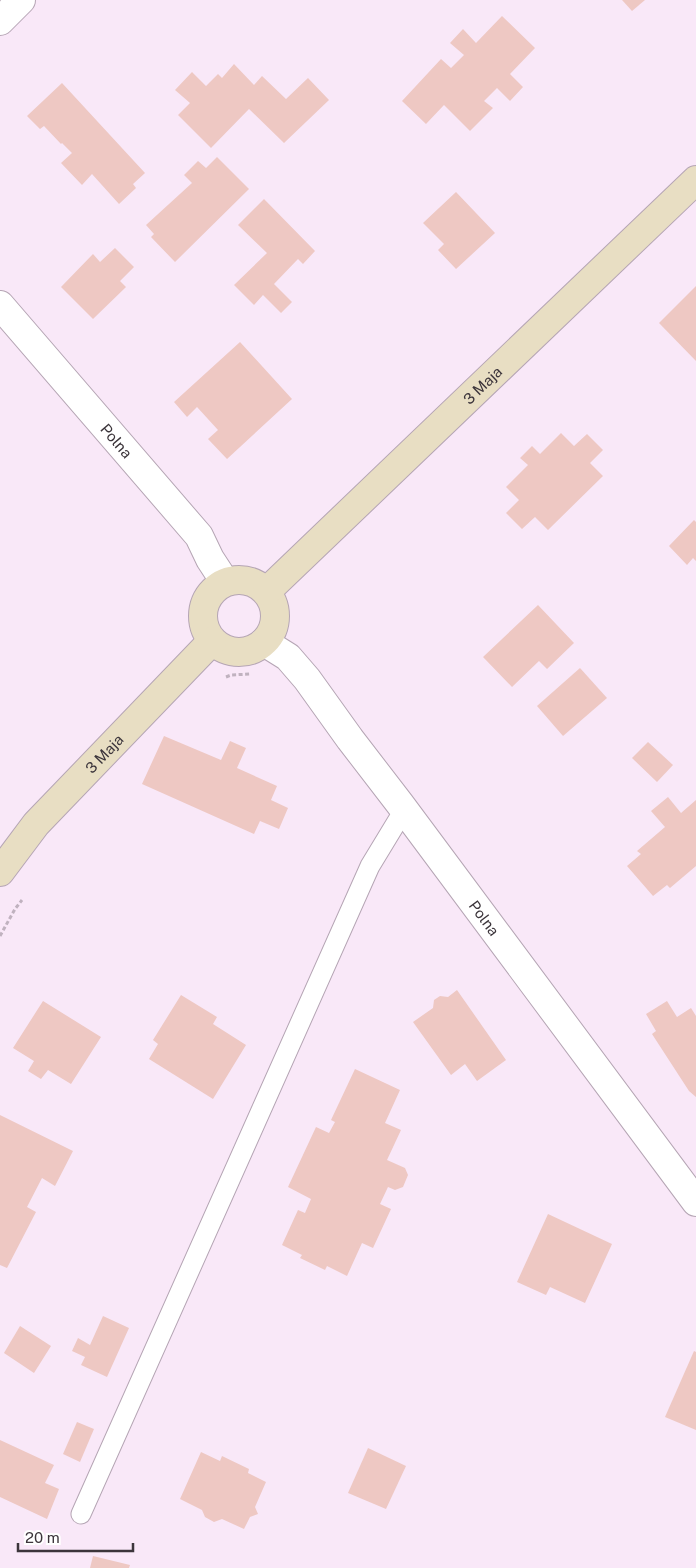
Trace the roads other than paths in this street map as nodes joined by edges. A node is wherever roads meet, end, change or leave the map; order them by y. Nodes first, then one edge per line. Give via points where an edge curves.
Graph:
1 (21, 0) edge
2 (0, 21) edge
3 (696, 180) edge
4 (0, 305) edge
5 (225, 582) junction
6 (267, 591) junction
7 (212, 641) junction
8 (264, 642) junction
9 (404, 810) junction
10 (0, 872) edge
11 (691, 1184) edge
12 (81, 1514) dead end

1 - 2 street
3 - 6 street, 3 Maja
4 - 5 street, Polna via 199,536
5 - 6 street via 247,580
5 - 7 street via 212,590 203,608 203,620
6 - 8 street via 276,612 271,633
7 - 8 street via 222,648 244,652
7 - 10 street, 3 Maja via 36,824
8 - 9 street, Polna via 288,657 308,679
9 - 11 street, Polna
9 - 12 lane via 370,866

